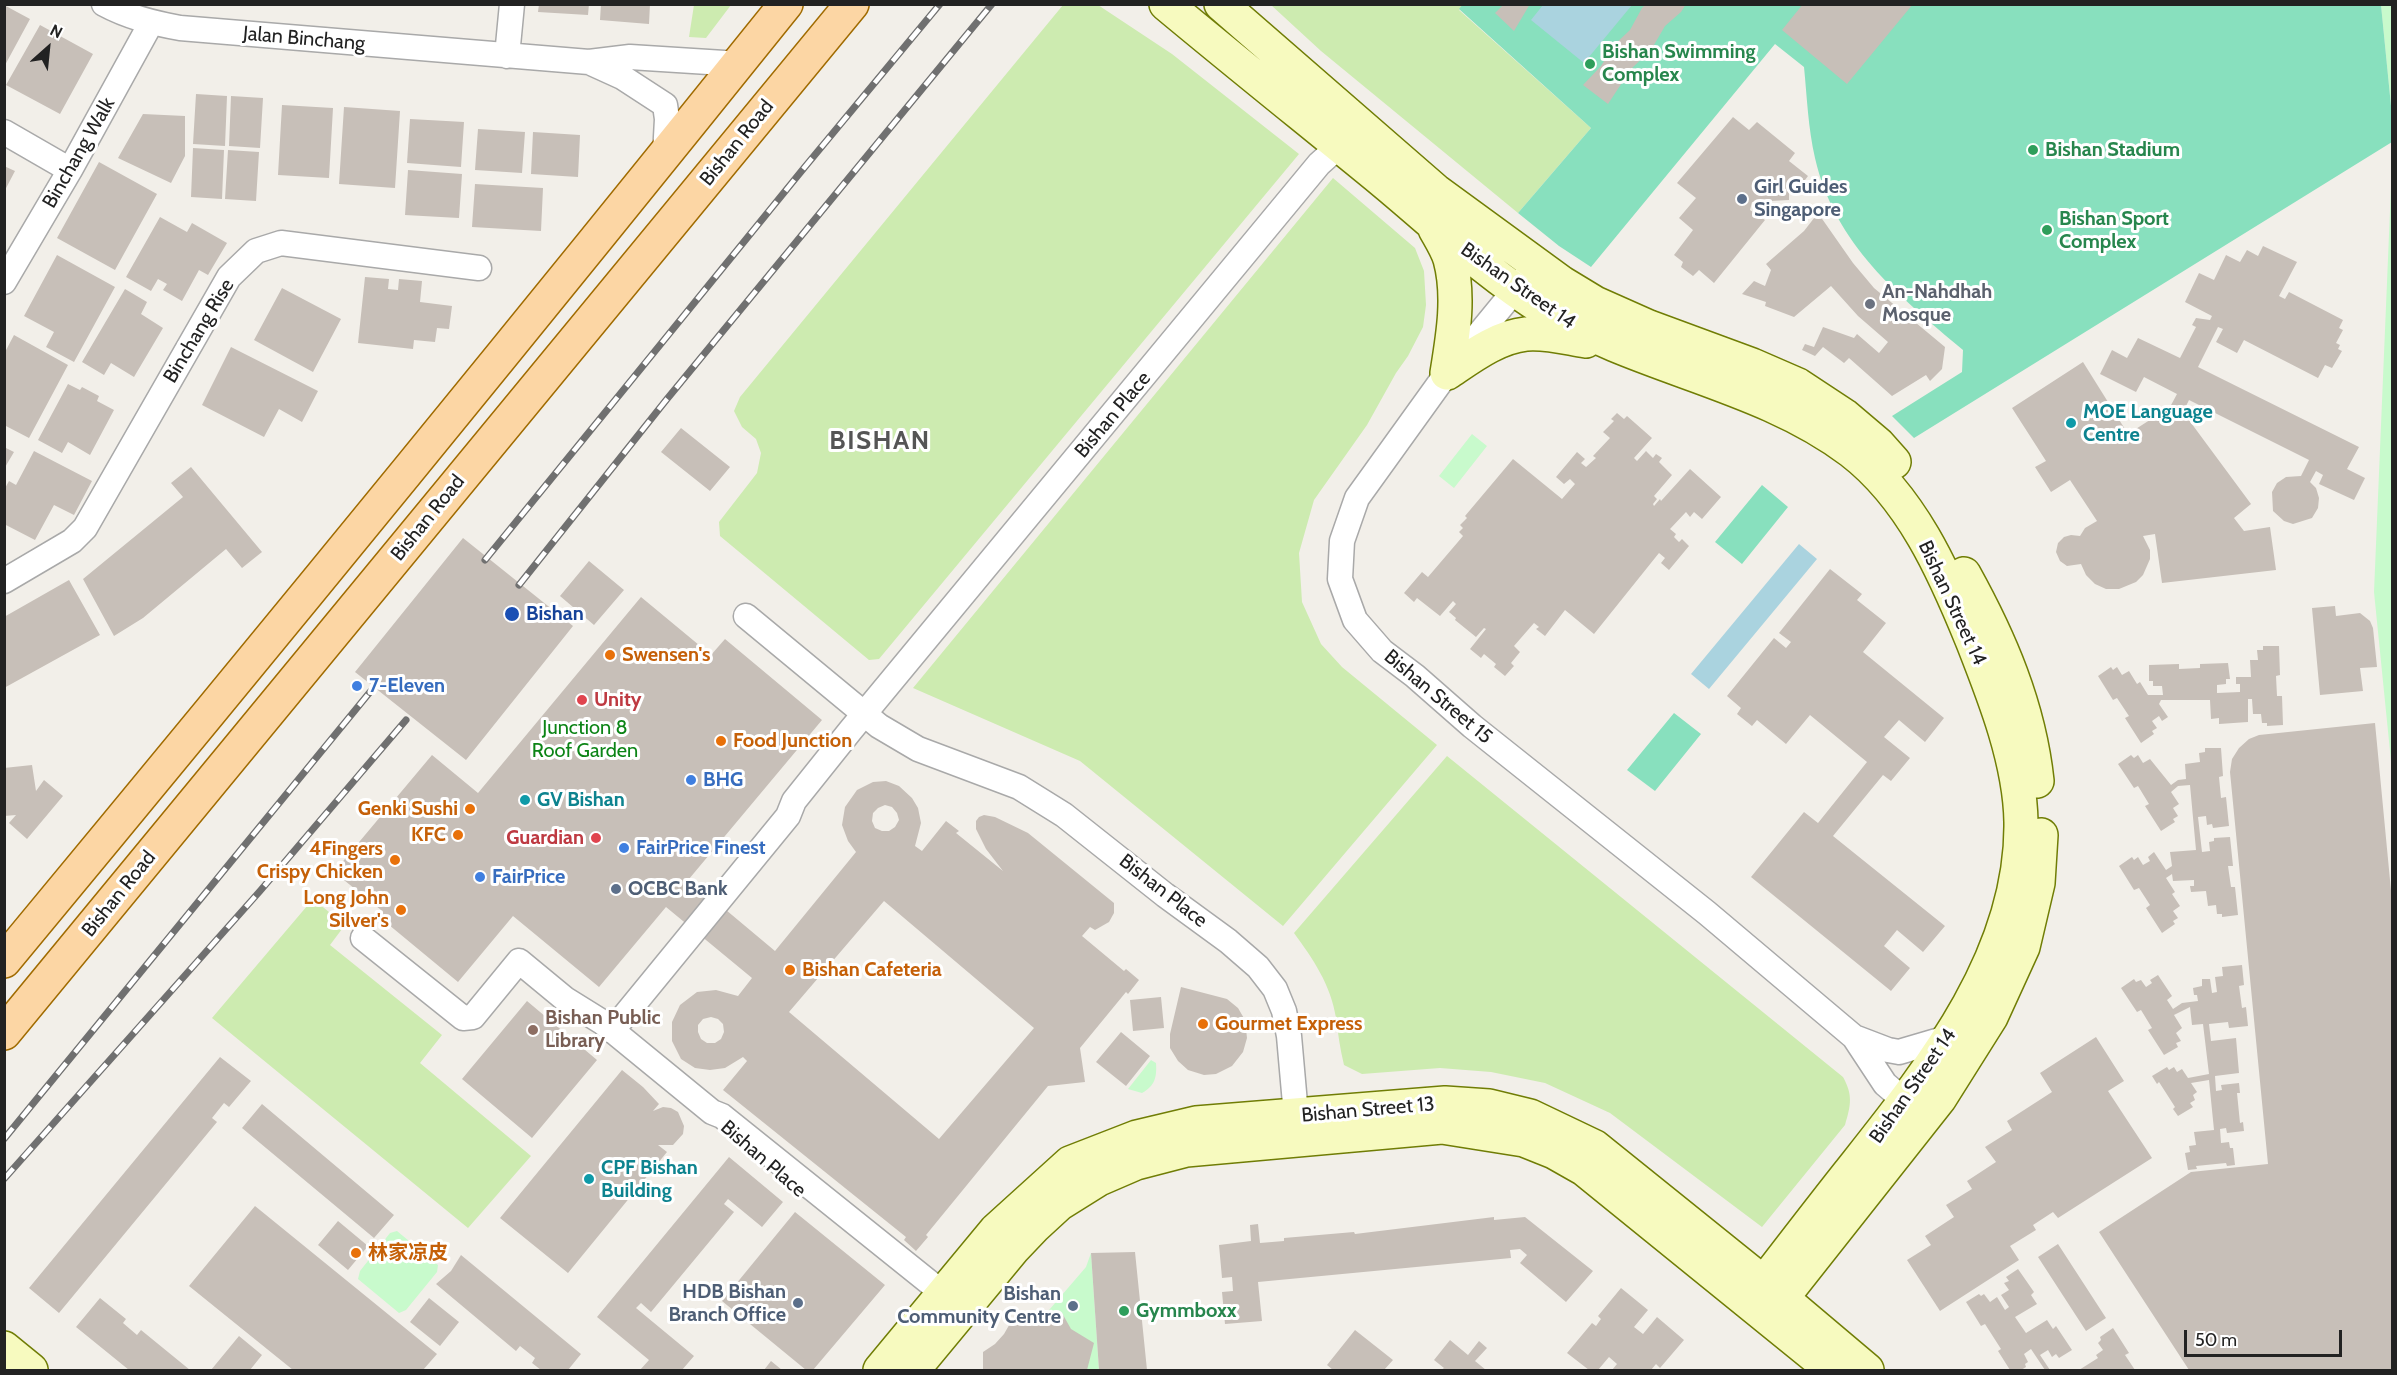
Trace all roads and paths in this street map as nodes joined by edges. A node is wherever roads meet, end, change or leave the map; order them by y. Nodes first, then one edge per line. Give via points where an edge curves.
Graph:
1 (104, 4) edge
2 (512, 4) edge
3 (786, 4) edge
4 (852, 4) edge
5 (1166, 4) edge
6 (1221, 4) edge
7 (151, 23) junction
8 (507, 56) junction
9 (589, 62) junction
10 (740, 64) junction
11 (1342, 111) junction
12 (4, 132) edge
13 (1339, 146) junction
14 (665, 155) junction
15 (70, 171) junction
16 (1431, 222) junction
17 (1537, 263) junction
18 (479, 268) dead end
19 (4, 282) edge
20 (1516, 288) junction
21 (1615, 346) junction
22 (1447, 373) junction
23 (8, 574) edge
24 (746, 616) dead end
25 (864, 714) junction
26 (363, 938) dead end
27 (4, 961) edge
28 (607, 1027) junction
29 (4, 1033) edge
30 (1854, 1037) junction
31 (1950, 1037) junction
32 (1940, 1098) junction
33 (1905, 1101) junction
34 (1296, 1115) junction
35 (1766, 1300) junction
36 (948, 1307) junction
37 (4, 1348) edge
38 (31, 1371) edge
39 (880, 1371) edge
40 (913, 1371) edge
41 (1832, 1371) edge
42 (1867, 1371) edge

1 - 7 street, Jalan Binchang
2 - 8 street
3 - 10 main road
4 - 29 main road, Bishan Road
5 - 13 street, Bishan Street 14
6 - 11 street, Bishan Street 14
7 - 8 street, Jalan Binchang
7 - 15 street, Binchang Walk
8 - 9 street, Jalan Binchang
9 - 10 street, Jalan Binchang via 630,57
9 - 14 street, Jalan Binchang via 622,77 665,105
10 - 14 main road
11 - 13 street via 1348,132
11 - 17 street, Bishan Street 14 via 1436,191
12 - 15 street
13 - 16 street, Bishan Street 14
13 - 25 street, Bishan Place via 1320,164
14 - 27 main road
15 - 19 street, Binchang Walk
16 - 20 street, Bishan Street 14
16 - 22 street via 1450,258 1455,294
17 - 20 street, Bishan Street 15
17 - 32 street, Bishan Street 14 via 1595,303 1798,385 1845,416 1878,444 1912,482 1992,624 2024,706 2034,754 2042,824 2038,883 2023,947 1995,1007
18 - 23 street, Binchang Rise via 281,243 256,251 229,278 85,528 72,541
20 - 21 street, Bishan Street 14 via 1571,325
20 - 22 street, Bishan Street 15
21 - 22 street via 1526,334 1492,344
21 - 31 street, Bishan Street 14 via 1753,398 1830,436 1855,454 1903,506 1939,566 1984,672 2011,752 2021,821 2016,873 2004,926 1977,991
22 - 30 street, Bishan Street 15 via 1357,498 1342,541 1340,579 1355,620 1382,651
24 - 25 street, Bishan Place
25 - 28 street, Bishan Place via 794,801 788,816
25 - 34 street, Bishan Place via 918,749 1019,787 1064,815 1258,967 1275,989 1284,1011
26 - 28 street, Bishan Place via 463,1018 473,1017 519,961
28 - 36 street, Bishan Place via 712,1112 717,1122
30 - 31 street, Bishan Street 15 via 1899,1052
30 - 33 street, Bishan Street 15 via 1885,1084
31 - 33 street, Bishan Street 14
32 - 33 street
32 - 35 street, Bishan Street 14
33 - 35 street, Bishan Street 14
34 - 35 street, Bishan Street 13 via 1444,1103 1489,1106 1530,1116 1595,1147
34 - 36 street, Bishan Street 13 via 1196,1123 1137,1137 1070,1163 996,1230
35 - 36 street, Bishan Street 13 via 1584,1169 1554,1152 1524,1140 1442,1127 1186,1150 1136,1163 1099,1179 1059,1204
35 - 41 street, Bishan Street 13
35 - 42 street, Bishan Street 13
36 - 39 street, Bishan Street 13
36 - 40 street, Bishan Street 13
37 - 38 street

